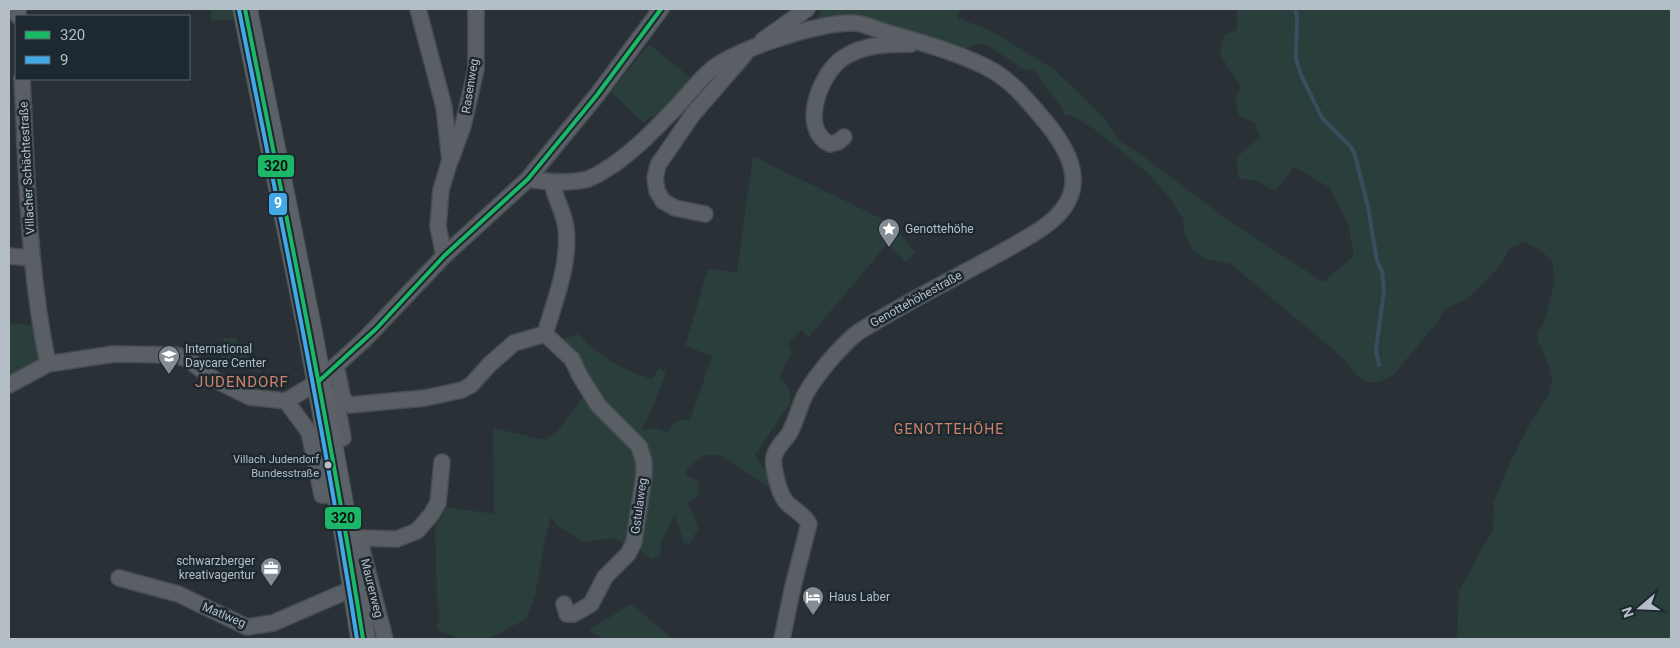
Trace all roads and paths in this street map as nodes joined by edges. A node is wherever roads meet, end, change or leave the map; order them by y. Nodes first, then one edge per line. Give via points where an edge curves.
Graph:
1 (245, 9) edge
2 (418, 9) edge
3 (476, 9) edge
4 (661, 9) edge
5 (806, 9) edge
6 (925, 44) junction
7 (750, 49) junction
8 (22, 80) edge
9 (844, 137) dead end
10 (450, 160) junction
11 (528, 179) junction
12 (552, 183) junction
13 (705, 214) dead end
14 (9, 256) edge
15 (444, 256) junction
16 (32, 258) junction
17 (545, 334) junction
18 (48, 364) junction
19 (336, 366) junction
20 (318, 381) junction
21 (12, 386) edge
22 (341, 393) junction
23 (286, 401) junction
24 (343, 438) dead end
25 (442, 462) dead end
26 (340, 496) junction
27 (353, 537) junction
28 (119, 578) dead end
29 (356, 587) junction
30 (564, 604) dead end
31 (362, 639) edge
32 (385, 639) edge
33 (782, 639) edge

1 - 20 main road
2 - 10 street, Rasenweg via 444,107
3 - 10 street, Rasenweg via 476,69 463,126
4 - 11 street
5 - 7 street, Genottehöhestraße
6 - 7 street, Genottehöhestraße via 853,23 820,26
6 - 9 street, Genottehöhestraße via 887,44 866,48 842,58 831,69 822,82 815,108 815,124 822,138 830,144
6 - 33 street, Genottehöhestraße via 983,66 1018,90 1068,154 1073,188 1066,205 1037,232 857,334 842,347 809,388 789,433 773,457 784,498 809,524
7 - 12 street, Genottehöhestraße via 712,69 656,128 609,168 586,179
7 - 13 street, Genottehöhestraße via 693,114 658,165 655,178 663,201 675,208
8 - 16 street, Villacher Schächtestraße
10 - 15 street, Rasenweg via 442,190 438,226
11 - 12 street, Genottehöhestraße
11 - 15 street
12 - 17 street via 563,217 565,262
14 - 16 street
15 - 19 street via 378,327
16 - 18 street, Villacher Schächtestraße via 39,323
17 - 22 street via 514,343 462,390 425,398 350,405
17 - 30 street, Gstulaweg via 572,359 598,404 639,446 644,462 634,542 628,554 605,578 591,604 568,614
18 - 21 street
18 - 23 street via 114,354 176,355 250,397
19 - 20 street
19 - 22 street
20 - 23 street
20 - 26 main road
22 - 24 street via 336,398
23 - 26 street via 309,432 322,495
25 - 27 street via 438,503 417,531 397,540
26 - 27 main road
27 - 29 main road
27 - 32 street, Maurerweg
28 - 29 street, Matlweg via 178,594 247,626 273,624
29 - 31 main road

